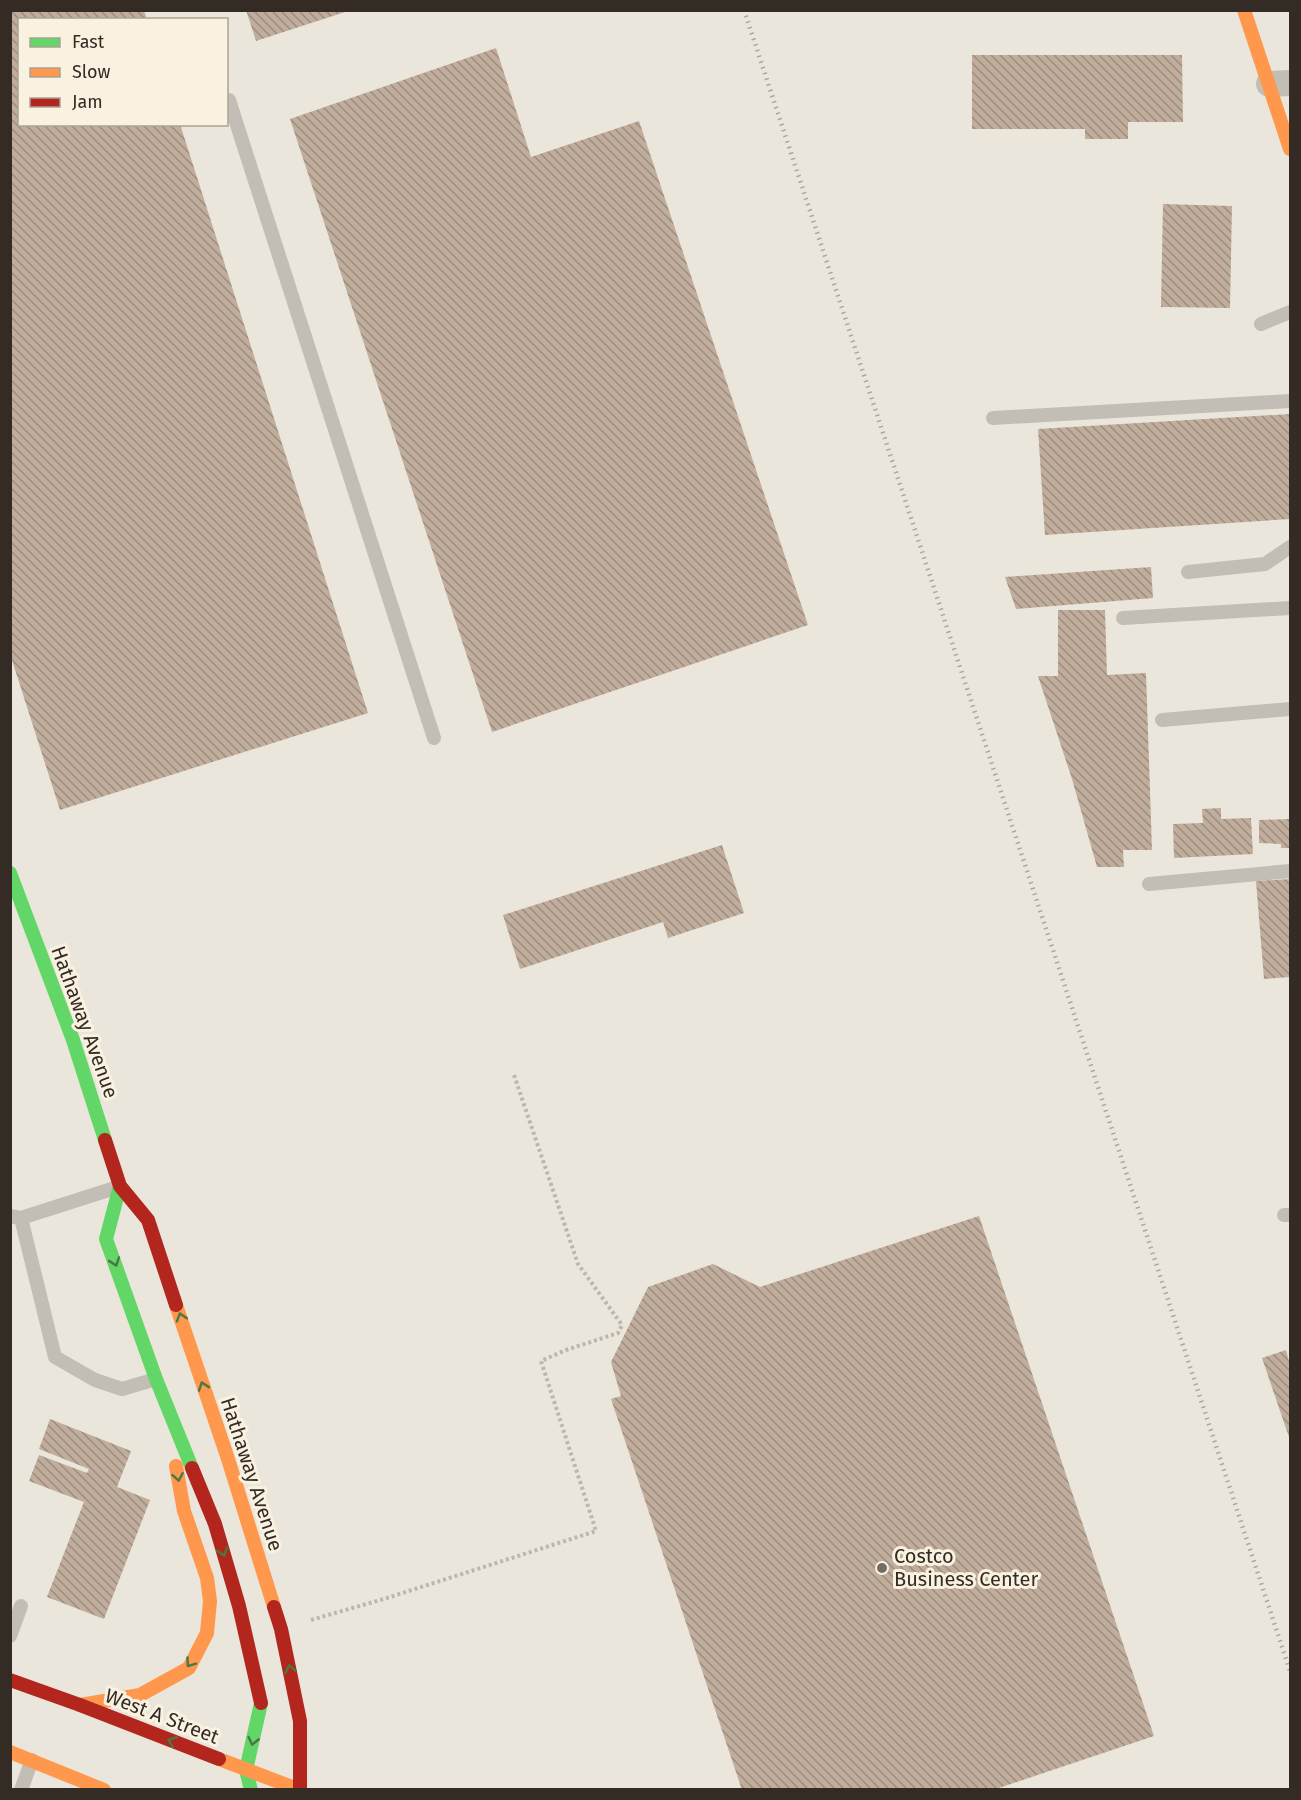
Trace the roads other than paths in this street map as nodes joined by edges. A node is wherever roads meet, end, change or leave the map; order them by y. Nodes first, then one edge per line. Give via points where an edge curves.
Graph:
1 (1245, 10) edge
2 (1280, 83) edge
3 (229, 100) dead end
4 (1290, 149) edge
5 (1290, 312) edge
6 (1261, 324) dead end
7 (1290, 400) edge
8 (993, 418) dead end
9 (1290, 547) edge
10 (1188, 572) dead end
11 (1290, 608) edge
12 (1123, 618) dead end
13 (1290, 709) edge
14 (1162, 720) dead end
15 (434, 738) dead end
16 (1290, 871) edge
17 (10, 873) edge
18 (1149, 884) dead end
19 (120, 1186) junction
20 (16, 1217) edge
21 (156, 1379) junction
22 (164, 1399) junction
23 (21, 1606) dead end
24 (10, 1636) edge
25 (10, 1680) edge
26 (80, 1705) junction
27 (10, 1752) edge
28 (32, 1760) junction
29 (246, 1770) junction
30 (21, 1790) edge
31 (104, 1790) edge
32 (251, 1790) edge
33 (300, 1790) edge

1 - 2 street
2 - 4 street
3 - 15 lane
5 - 6 lane
7 - 8 lane
9 - 10 lane via 1265,564
11 - 12 lane
13 - 14 lane
16 - 18 lane
17 - 19 street, Hathaway Avenue via 73,1040
19 - 20 lane
19 -> 21 street via 106,1239
33 -> 19 street, Hathaway Avenue via 300,1721 281,1629 148,1220
20 - 21 lane via 55,1357 94,1380 122,1389
21 - 22 street
22 -> 26 street via 184,1511 207,1578 207,1633 189,1668 140,1695
22 -> 29 street via 228,1565 261,1704
23 - 24 lane
25 - 26 street, West A Street
29 -> 26 street, West A Street
27 - 28 street
28 - 30 lane
28 - 31 street
29 - 32 street
29 - 33 street, West A Street

